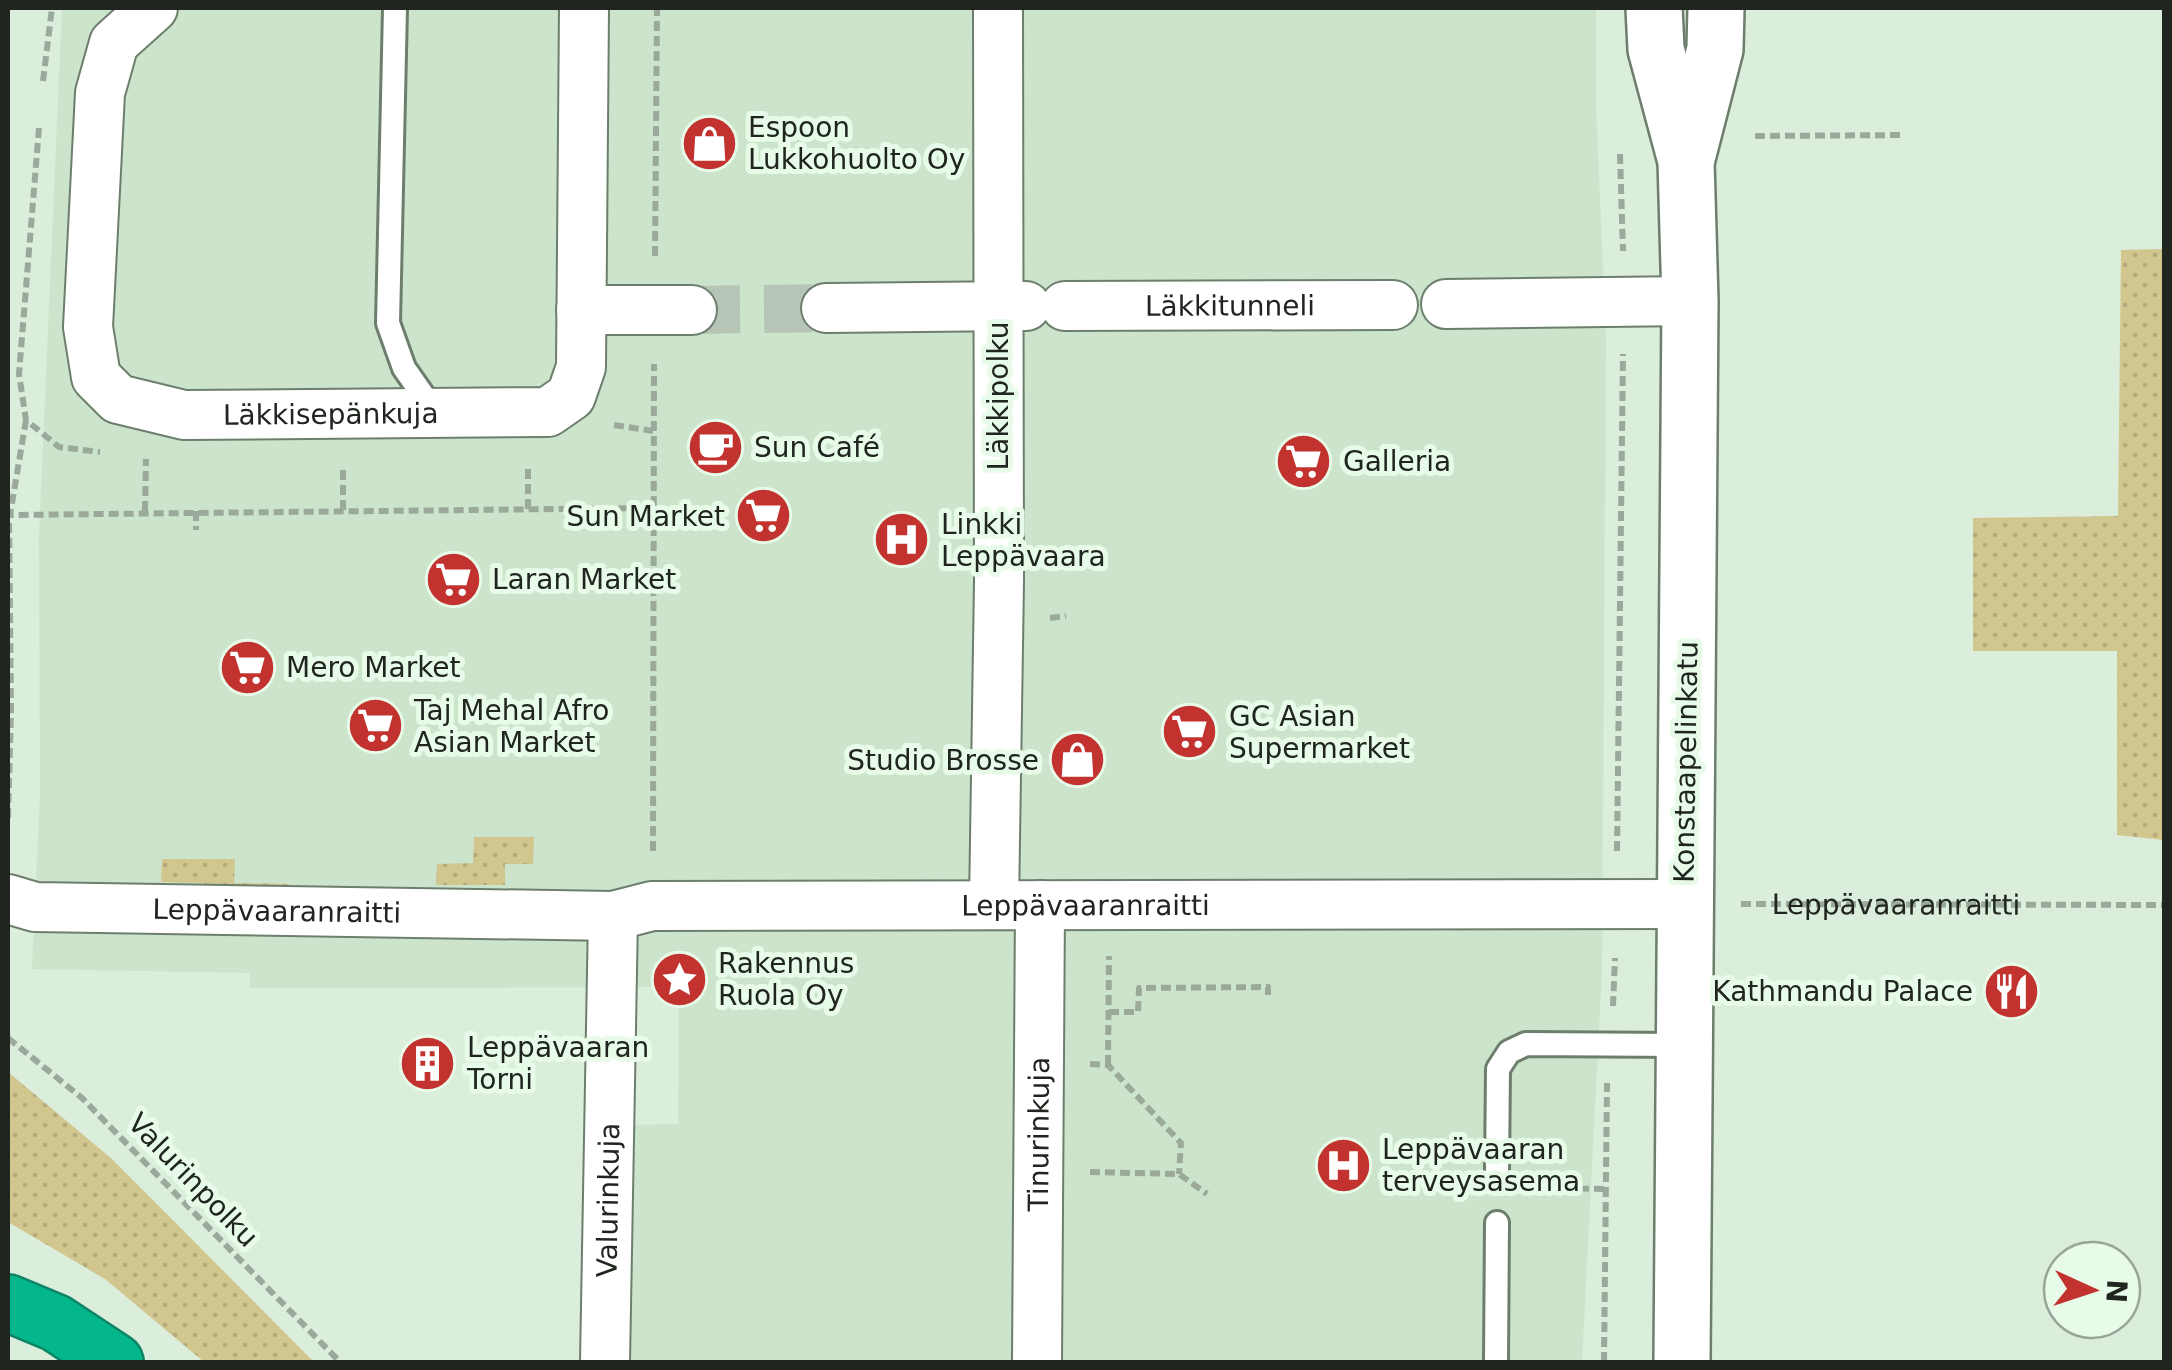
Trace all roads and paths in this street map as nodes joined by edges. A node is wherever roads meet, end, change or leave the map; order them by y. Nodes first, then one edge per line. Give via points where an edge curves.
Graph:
1 (52, 8) edge
2 (153, 8) edge
3 (395, 8) edge
4 (584, 8) edge
5 (656, 8) edge
6 (998, 8) edge
7 (1654, 8) edge
8 (1716, 8) edge
9 (42, 91) dead end
10 (41, 110) dead end
11 (1904, 135) dead end
12 (1754, 136) dead end
13 (1619, 141) dead end
14 (1686, 161) junction
15 (1624, 302) junction
16 (1690, 302) junction
17 (1394, 304) dead end
18 (1446, 304) dead end
19 (1030, 306) junction
20 (826, 308) tunnel mouth
21 (581, 310) junction
22 (666, 323) junction
23 (643, 364) dead end
24 (8, 370) edge
25 (19, 374) junction
26 (436, 413) junction
27 (26, 420) junction
28 (598, 422) dead end
29 (653, 431) junction
30 (528, 451) dead end
31 (108, 452) dead end
32 (146, 452) dead end
33 (343, 452) dead end
34 (652, 508) junction
35 (528, 509) junction
36 (343, 510) junction
37 (196, 511) junction
38 (145, 512) junction
39 (9, 515) edge
40 (196, 530) dead end
41 (8, 818) edge
42 (8, 899) edge
43 (1110, 904) junction
44 (1616, 904) junction
45 (1685, 904) junction
46 (1017, 905) junction
47 (2164, 906) edge
48 (633, 911) junction
49 (1268, 996) dead end
50 (1109, 1012) junction
51 (8, 1038) edge
52 (1610, 1044) junction
53 (1683, 1045) junction
54 (1039, 1063) junction
55 (1108, 1065) junction
56 (1497, 1170) dead end
57 (1038, 1172) junction
58 (1179, 1174) junction
59 (1534, 1188) dead end
60 (1606, 1189) junction
61 (1207, 1194) dead end
62 (1497, 1223) dead end
63 (8, 1303) edge
64 (115, 1362) edge
65 (340, 1362) edge
66 (605, 1362) edge
67 (1037, 1362) edge
68 (1496, 1362) edge
69 (1604, 1362) edge
70 (1682, 1362) edge

1 - 9 path
2 - 26 street, Läkkisepänkuja via 114,43 100,92 88,327 96,377 118,399 184,416
3 - 26 lane via 388,322 404,368
4 - 21 street, Läkkisepänkuja
5 - 22 path
6 - 19 street, Läkkipolku
7 - 14 street, Konstaapelinkatu via 1656,49
8 - 14 street, Konstaapelinkatu via 1715,48
10 - 25 path
11 - 12 path
13 - 15 path
14 - 16 street, Konstaapelinkatu
15 - 16 street
15 - 18 street
15 - 44 path
16 - 45 street, Konstaapelinkatu
17 - 19 street, Läkkitunneli
19 - 20 street, Läkkitunneli
19 - 46 street, Läkkipolku via 999,610
21 - 22 street
21 - 26 street, Läkkisepänkuja via 581,367 571,396 560,404 548,412
22 - 23 path
22 - 29 path
24 - 25 path
25 - 27 path
27 - 31 path via 59,447
27 - 39 path
28 - 29 path
29 - 34 path
30 - 35 path
32 - 38 path
33 - 36 path
34 - 35 path
34 - 48 path
35 - 36 path
36 - 37 path
37 - 38 path
37 - 40 path
38 - 39 path
39 - 41 path
42 - 48 street, Leppävaaranraitti via 35,907
43 - 44 street, Leppävaaranraitti
43 - 46 street, Leppävaaranraitti
43 - 50 path
44 - 45 street, Leppävaaranraitti
44 - 52 path
45 - 47 path, Leppävaaranraitti
45 - 53 street, Konstaapelinkatu
46 - 48 street, Leppävaaranraitti
46 - 54 street, Tinurinkuja
48 - 66 street, Valurinkuja
49 - 50 path via 1268,987 1138,988 1138,1012
50 - 55 path
51 - 65 path, Valurinpolku via 82,1098
52 - 53 lane
52 - 56 lane via 1526,1044 1509,1052 1498,1069
52 - 60 path
53 - 70 street, Konstaapelinkatu
54 - 55 path
54 - 57 street, Tinurinkuja
55 - 58 path via 1181,1143
57 - 58 path
57 - 67 street, Tinurinkuja
58 - 61 path
59 - 60 path
60 - 69 path
62 - 68 lane
63 - 64 highway via 56,1323

